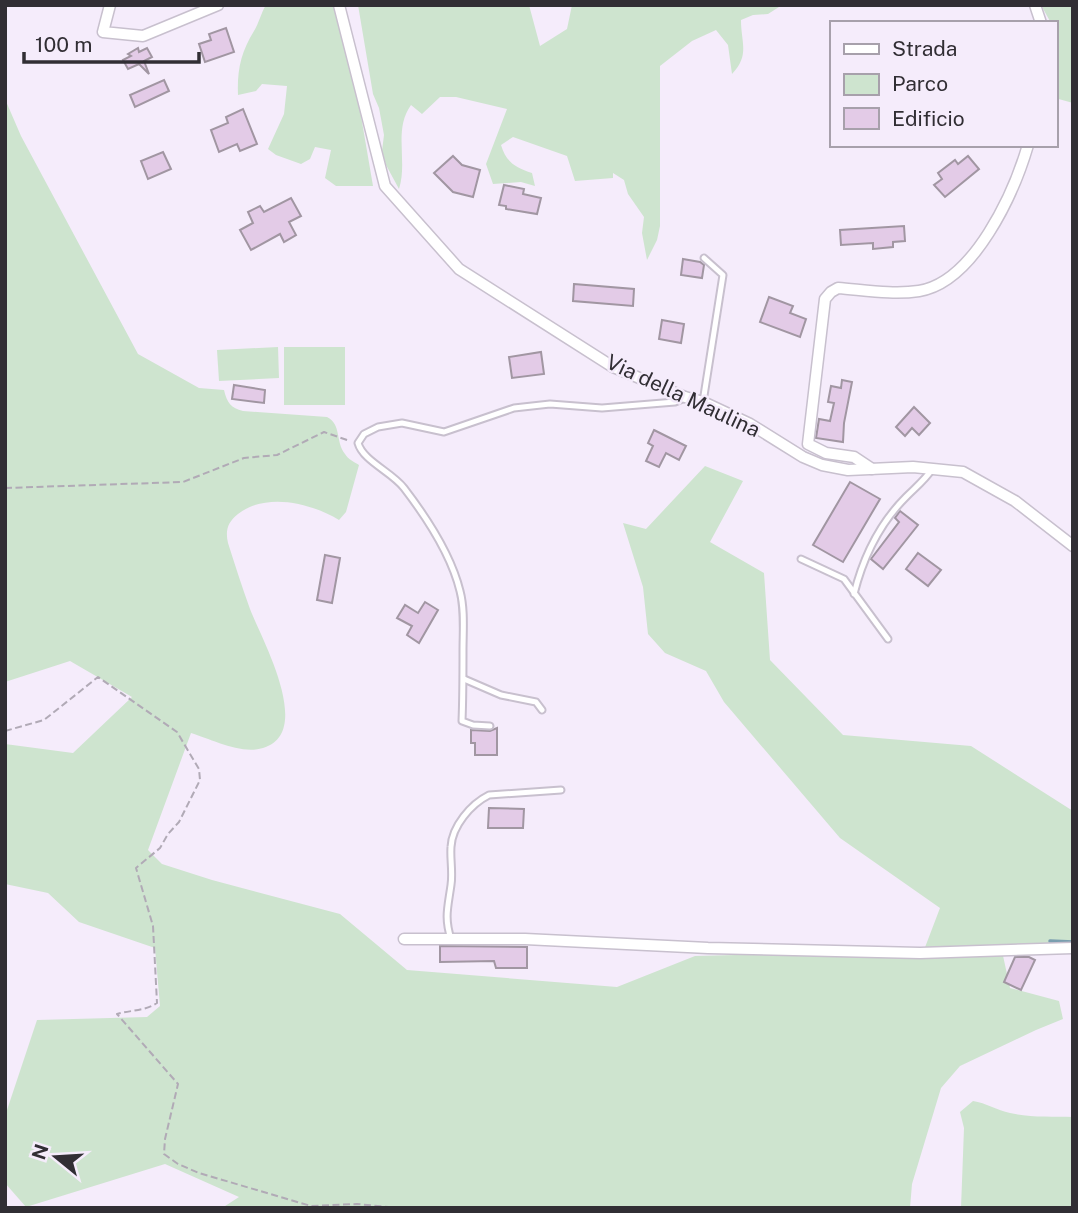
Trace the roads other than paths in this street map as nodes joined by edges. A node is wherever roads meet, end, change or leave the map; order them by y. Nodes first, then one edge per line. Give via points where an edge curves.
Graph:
1 (110, 5) edge
2 (219, 5) edge
3 (339, 5) edge
4 (1027, 147) edge
5 (704, 258) dead end
6 (685, 397) junction
7 (703, 402) junction
8 (933, 468) junction
9 (872, 469) junction
10 (1073, 546) edge
11 (801, 559) dead end
12 (854, 594) junction
13 (888, 639) dead end
14 (464, 679) junction
15 (542, 710) dead end
16 (490, 726) dead end
17 (561, 790) dead end
18 (404, 939) dead end
19 (451, 939) junction
20 (1073, 948) edge

1 - 2 street via 103,32 143,36
3 - 6 street, Via della Maulina via 385,186 458,269 613,367
4 - 9 street via 987,237 967,262 936,286 893,292 838,288 825,299 808,444 826,453 854,457
5 - 7 lane via 723,275
6 - 7 street, Via della Maulina
6 - 14 lane via 675,402 602,408 550,404 513,408 444,432 402,423 378,427 358,443 369,459 404,488 447,554 461,592
7 - 9 street, Via della Maulina via 822,465
8 - 9 street, Via della Maulina
8 - 10 street, Via della Maulina via 963,472 1041,519
8 - 12 lane via 881,527
11 - 12 lane via 845,579
12 - 13 lane
14 - 15 lane via 501,695 536,702
14 - 16 lane via 462,721
17 - 19 lane via 489,795 469,810 451,846 445,916
18 - 19 street
19 - 20 street via 907,953

